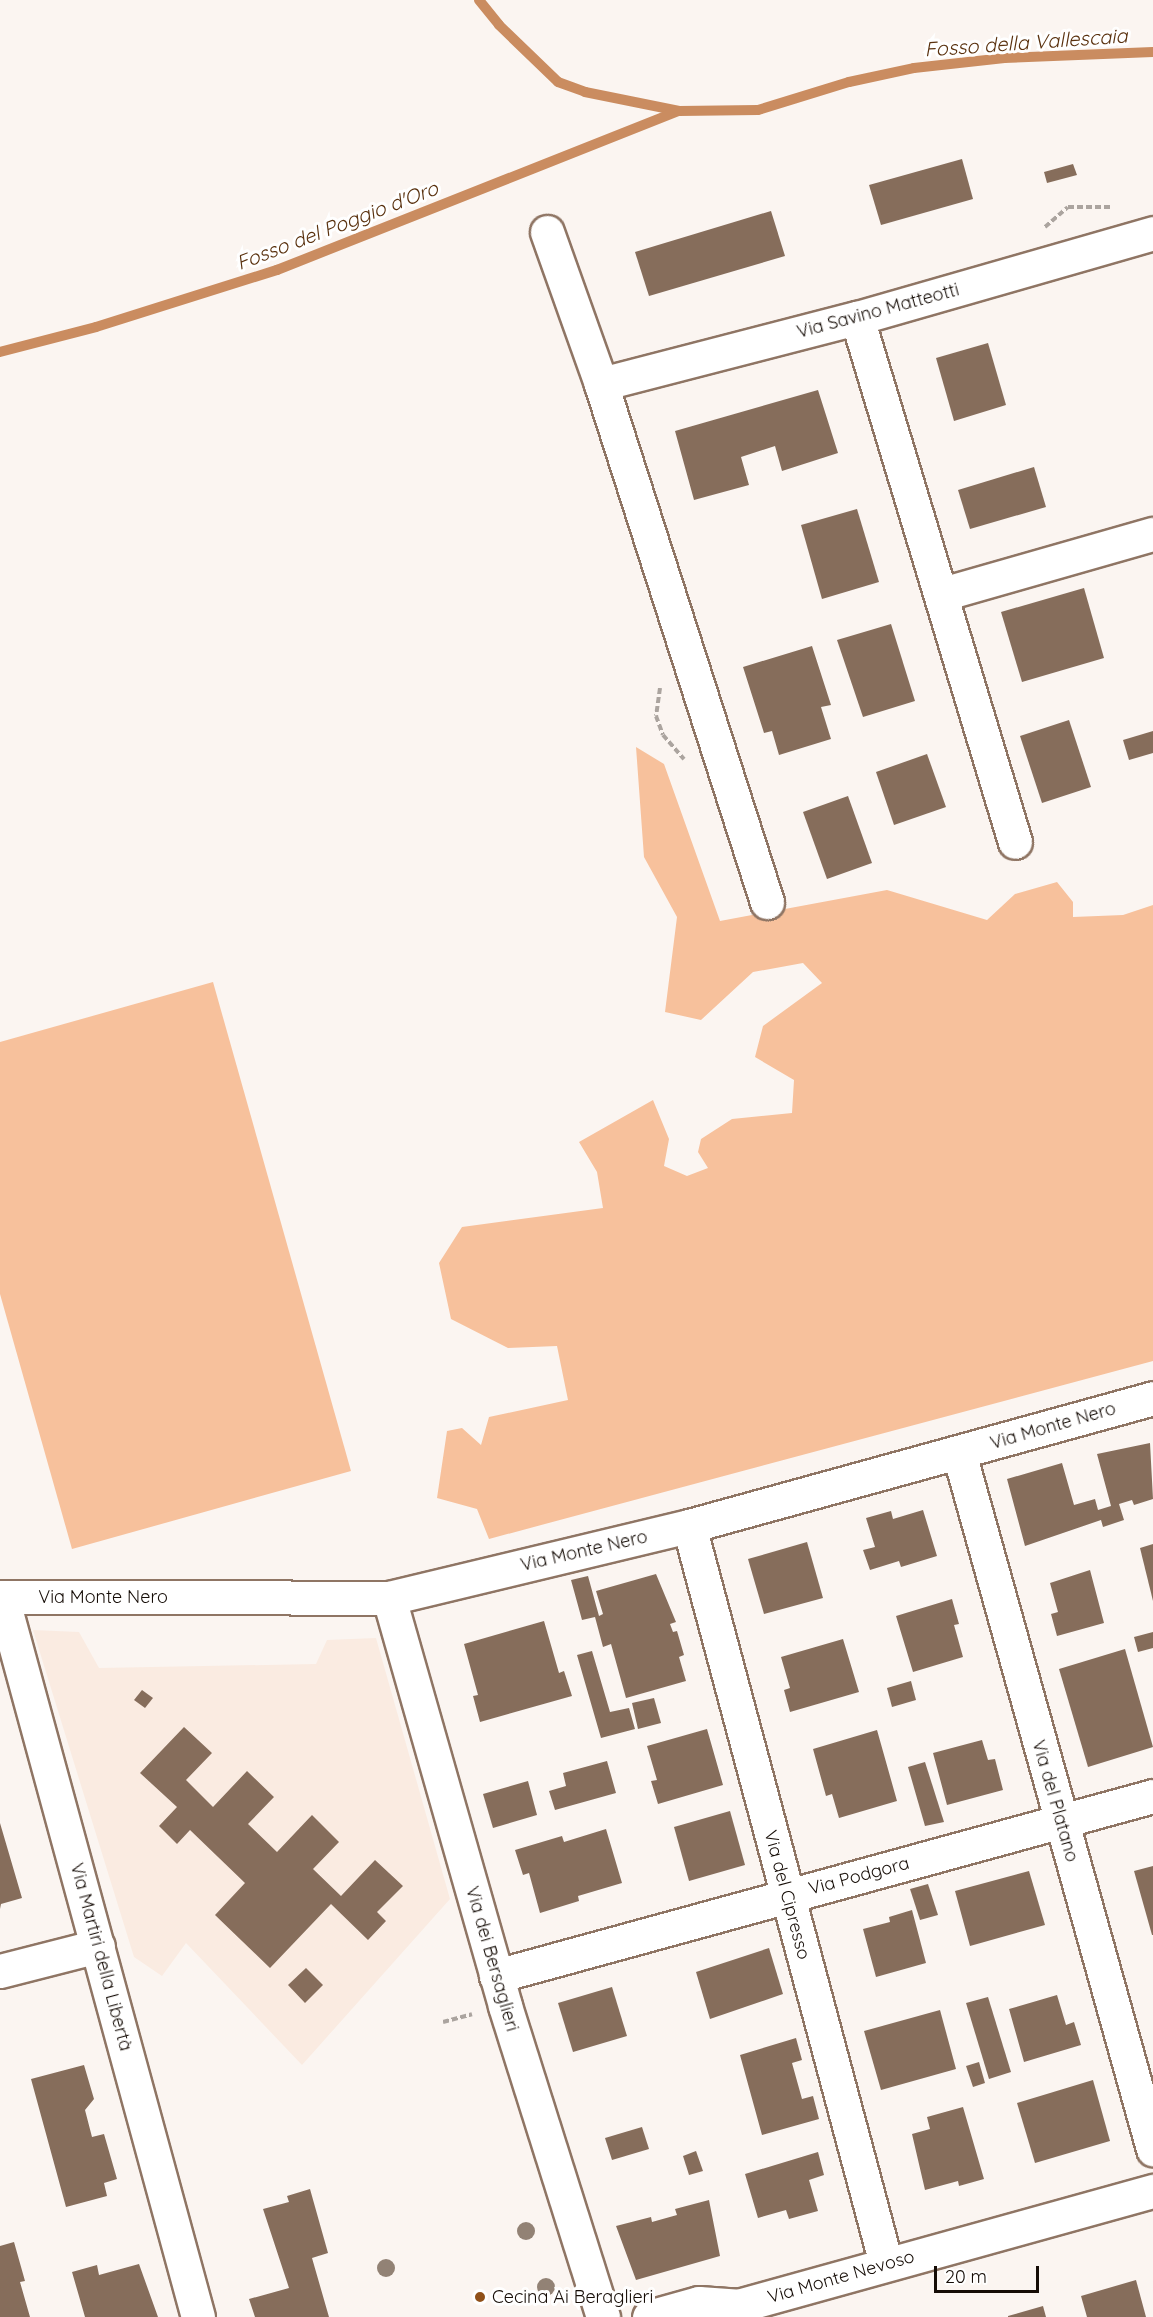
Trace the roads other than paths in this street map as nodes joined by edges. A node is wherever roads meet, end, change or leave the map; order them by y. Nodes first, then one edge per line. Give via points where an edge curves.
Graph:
1 (547, 231) dead end
2 (1153, 233) edge
3 (857, 318) junction
4 (601, 384) junction
5 (1153, 534) edge
6 (942, 594) junction
7 (1014, 842) dead end
8 (767, 902) dead end
9 (1153, 1398) edge
10 (959, 1453) junction
11 (689, 1526) junction
12 (1, 1597) edge
13 (389, 1598) junction
14 (1153, 1796) edge
15 (1061, 1822) junction
16 (787, 1895) junction
17 (98, 1946) junction
18 (0, 1971) edge
19 (496, 1976) junction
20 (1153, 2149) edge
21 (1153, 2191) edge
22 (886, 2264) junction
23 (728, 2311) edge
24 (198, 2317) edge
25 (603, 2317) edge
26 (649, 2317) edge

1 - 4 street
2 - 3 street, Via Savino Matteotti
3 - 4 street, Via Savino Matteotti
3 - 6 street
4 - 8 street
5 - 6 street
6 - 7 street
9 - 10 street, Via Monte Nero
10 - 11 street, Via Monte Nero
10 - 15 street, Via del Platano
11 - 13 street, Via Monte Nero
11 - 16 street, Via del Cipresso
12 - 13 street, Via Monte Nero
12 - 17 street, Via Martiri della Libertà
13 - 19 street, Via dei Bersaglieri
14 - 15 street, Via Podgora
15 - 16 street, Via Podgora
15 - 20 street, Via del Platano
16 - 19 street, Via Podgora
16 - 22 street, Via del Cipresso
17 - 18 street
17 - 24 street, Via Martiri della Libertà
19 - 25 street, Via dei Bersaglieri
21 - 22 street, Via Monte Nevoso
22 - 23 street, Via Monte Nevoso
23 - 26 street, Via Monte Nevoso via 699,2303

